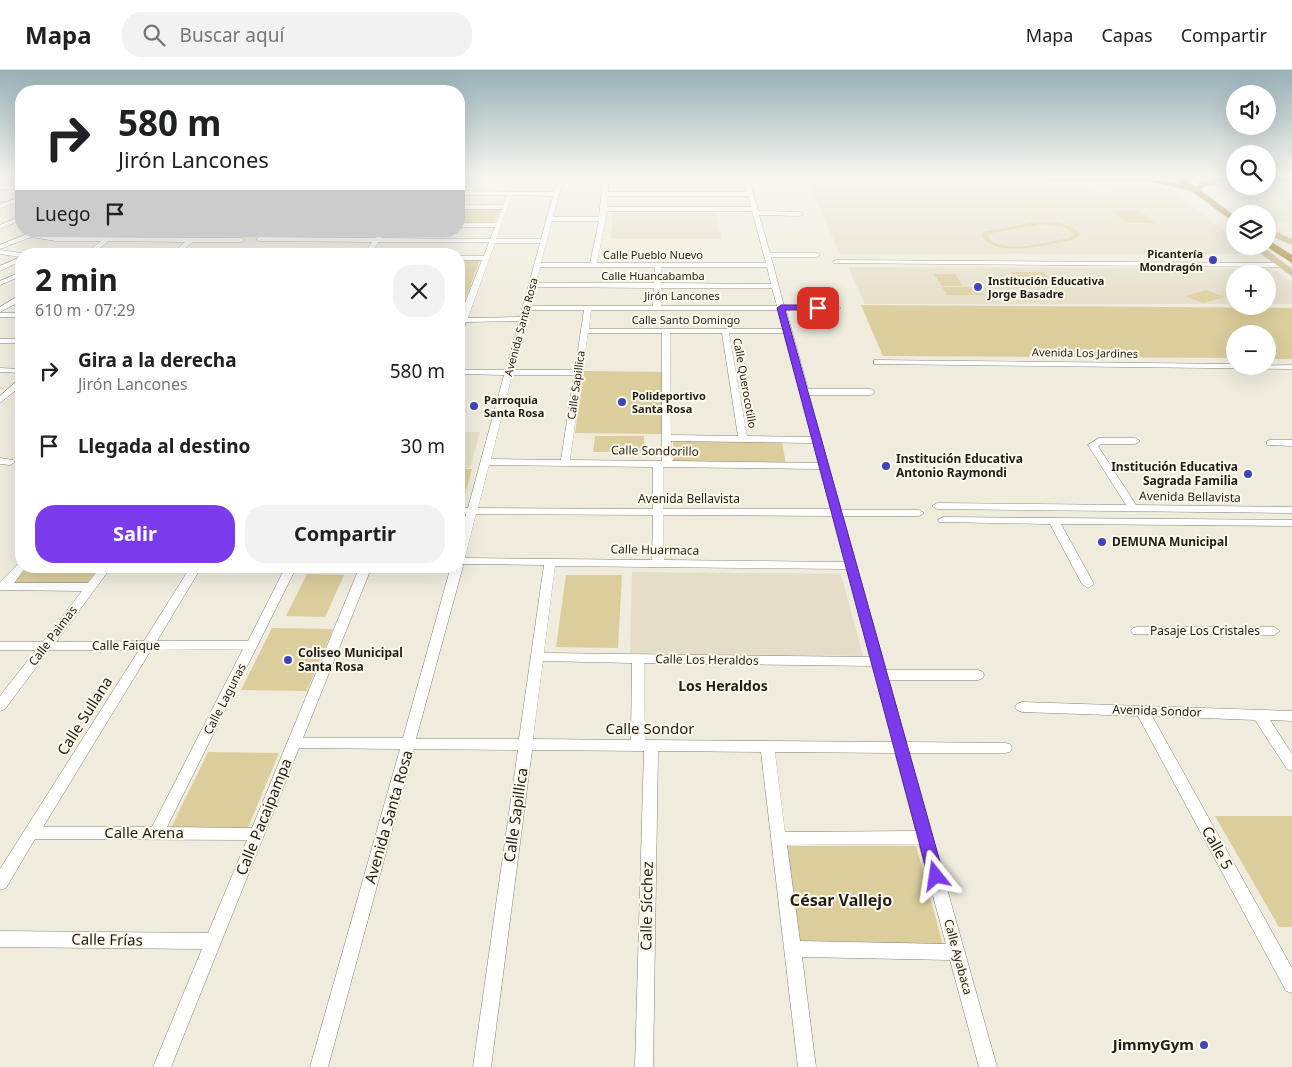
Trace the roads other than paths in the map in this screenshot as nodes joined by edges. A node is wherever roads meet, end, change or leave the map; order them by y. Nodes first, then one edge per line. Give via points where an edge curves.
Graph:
1 (549, 224) edge
2 (601, 224) edge
3 (757, 224) edge
4 (465, 225) edge
5 (498, 225) joint
6 (1276, 235) edge
7 (25, 237) edge
8 (43, 237) edge
9 (158, 237) edge
10 (379, 237) edge
11 (107, 240) junction
12 (155, 240) junction
13 (191, 240) junction
14 (242, 240) dead end
15 (259, 240) dead end
16 (377, 240) junction
17 (493, 240) junction
18 (544, 241) junction
19 (1292, 242) edge
20 (1276, 243) edge
21 (0, 247) edge
22 (96, 248) edge
23 (181, 248) edge
24 (371, 248) edge
25 (1276, 249) edge
26 (0, 252) edge
27 (15, 254) edge
28 (1292, 254) edge
29 (766, 255) junction
30 (817, 255) dead end
31 (1267, 255) edge
32 (465, 258) edge
33 (487, 258) junction
34 (1292, 260) edge
35 (15, 262) edge
36 (836, 262) dead end
37 (538, 265) junction
38 (593, 265) junction
39 (658, 265) junction
40 (769, 265) junction
41 (1281, 265) junction
42 (0, 269) edge
43 (1292, 273) edge
44 (15, 277) edge
45 (3, 282) edge
46 (532, 285) junction
47 (657, 285) junction
48 (774, 286) junction
49 (15, 301) edge
50 (526, 308) junction
51 (588, 308) junction
52 (657, 308) junction
53 (781, 308) junction
54 (838, 308) dead end
55 (0, 310) edge
56 (465, 310) edge
57 (0, 315) edge
58 (15, 315) edge
59 (523, 319) junction
60 (465, 320) edge
61 (584, 331) junction
62 (666, 331) junction
63 (725, 331) junction
64 (787, 331) junction
65 (15, 337) edge
66 (0, 341) edge
67 (10, 341) junction
68 (15, 341) edge
69 (877, 362) dead end
70 (1292, 367) edge
71 (0, 370) edge
72 (15, 371) edge
73 (465, 372) edge
74 (509, 372) junction
75 (578, 373) junction
76 (15, 387) edge
77 (804, 392) junction
78 (871, 392) dead end
79 (0, 400) edge
80 (668, 438) junction
81 (743, 439) junction
82 (817, 440) junction
83 (1135, 441) dead end
84 (1270, 443) dead end
85 (1292, 443) edge
86 (485, 462) junction
87 (564, 463) junction
88 (662, 464) junction
89 (824, 466) junction
90 (937, 506) dead end
91 (985, 507) junction
92 (1133, 508) junction
93 (1262, 510) junction
94 (1292, 510) edge
95 (465, 511) edge
96 (472, 511) junction
97 (658, 512) junction
98 (837, 512) junction
99 (919, 513) dead end
100 (943, 520) dead end
101 (991, 520) junction
102 (1054, 521) junction
103 (1274, 523) junction
104 (1292, 523) edge
105 (465, 537) edge
106 (465, 560) edge
107 (550, 562) junction
108 (658, 563) junction
109 (852, 566) junction
110 (15, 573) edge
111 (102, 573) edge
112 (193, 573) edge
113 (288, 573) edge
114 (363, 573) edge
115 (455, 573) edge
116 (1088, 584) dead end
117 (3, 586) edge
118 (91, 587) junction
119 (1137, 631) dead end
120 (1274, 631) dead end
121 (252, 645) junction
122 (0, 646) edge
123 (46, 646) junction
124 (148, 646) junction
125 (537, 657) junction
126 (638, 658) junction
127 (880, 669) junction
128 (978, 675) dead end
129 (0, 706) edge
130 (1022, 706) dead end
131 (1142, 711) junction
132 (1258, 715) junction
133 (1292, 716) edge
134 (294, 743) junction
135 (409, 744) junction
136 (525, 745) junction
137 (644, 746) junction
138 (767, 746) junction
139 (901, 747) junction
140 (1005, 748) dead end
141 (1292, 765) edge
142 (32, 832) junction
143 (157, 832) junction
144 (257, 834) junction
145 (926, 837) junction
146 (778, 839) junction
147 (0, 883) edge
148 (0, 939) edge
149 (213, 941) junction
150 (792, 949) junction
151 (957, 952) junction
152 (1292, 985) edge
153 (162, 1067) edge
154 (319, 1067) edge
155 (482, 1067) edge
156 (644, 1067) edge
157 (806, 1067) edge
158 (988, 1067) edge

1 - 18 street, Avenida Santa Rosa
2 - 38 street
3 - 29 street, Calle Ayabaca
4 - 5 street
5 - 17 street
6 - 19 main road
7 - 21 street
8 - 11 street
9 - 12 street
10 - 16 street
11 - 12 street
11 - 22 street
12 - 13 street
13 - 14 street
13 - 23 street
15 - 16 street
16 - 17 street
16 - 24 street
17 - 18 street
17 - 33 street
18 - 37 street, Avenida Santa Rosa
20 - 28 highway
25 - 34 highway
26 - 27 street
29 - 30 street
29 - 40 street, Calle Ayabaca
31 - 41 main road
32 - 33 street
33 - 56 street
35 - 42 street
36 - 41 street
37 - 38 street, Calle Pueblo Nuevo
37 - 46 street, Avenida Santa Rosa
38 - 39 street, Calle Pueblo Nuevo
39 - 40 street, Calle Pueblo Nuevo
39 - 47 street
40 - 48 street, Calle Ayabaca
41 - 43 main road
44 - 45 street
46 - 47 street, Calle Huancabamba
46 - 50 street, Avenida Santa Rosa
47 - 48 street, Calle Huancabamba
47 - 52 street
48 - 53 street, Calle Ayabaca
49 - 55 street
50 - 51 street, Jirón Lancones
50 - 59 street, Avenida Santa Rosa
51 - 52 street, Jirón Lancones
51 - 61 street, Calle Sapillica
52 - 53 street, Jirón Lancones
53 - 54 street, Jirón Lancones
53 - 64 street, Calle Ayabaca
57 - 58 street
59 - 60 street
59 - 74 street, Avenida Santa Rosa
61 - 62 street, Calle Santo Domingo
61 - 75 street, Calle Sapillica
62 - 63 street, Calle Santo Domingo
62 - 80 street
63 - 64 street, Calle Santo Domingo
63 - 81 street, Calle Querocotillo
64 - 77 street, Calle Ayabaca
65 - 67 street
66 - 67 street
67 - 68 street
69 - 70 street, Avenida Los Jardines
71 - 72 street
73 - 74 street
74 - 75 street
74 - 86 street, Avenida Santa Rosa
75 - 87 street, Calle Sapillica
76 - 79 street
77 - 78 street
77 - 82 street, Calle Ayabaca
80 - 81 street
80 - 88 street
81 - 82 street
82 - 89 street, Calle Ayabaca
83 - 92 street via 1094,443
84 - 85 street
86 - 87 street, Calle Sondorillo
86 - 96 street, Avenida Santa Rosa
87 - 88 street, Calle Sondorillo
88 - 89 street, Calle Sondorillo
88 - 97 street
89 - 98 street, Calle Ayabaca
90 - 91 street, Avenida Bellavista
91 - 92 street, Avenida Bellavista
91 - 101 street
92 - 93 street, Avenida Bellavista
93 - 94 street, Avenida Bellavista
93 - 103 street
95 - 96 street, Avenida Bellavista
96 - 97 street, Avenida Bellavista
96 - 105 street, Avenida Santa Rosa
97 - 98 street, Avenida Bellavista
97 - 108 street
98 - 99 street, Avenida Bellavista
98 - 109 street, Calle Ayabaca
100 - 101 street, Avenida Bellavista
101 - 102 street, Avenida Bellavista
102 - 103 street, Avenida Bellavista
102 - 116 street
103 - 104 street, Avenida Bellavista
106 - 107 street, Calle Huarmaca
107 - 108 street, Calle Huarmaca
107 - 125 street, Calle Sapillica
108 - 109 street, Calle Huarmaca
109 - 127 street, Calle Ayabaca
110 - 117 street
111 - 118 street, Calle Paimas
112 - 124 street, Calle Sullana
113 - 121 street, Calle Lagunas
114 - 134 street, Calle Pacaipampa
115 - 135 street, Avenida Santa Rosa
117 - 118 street
118 - 123 street, Calle Paimas
119 - 120 street, Pasaje Los Cristales
121 - 124 street, Calle Faique
121 - 143 street, Calle Lagunas
122 - 123 street, Calle Faique
123 - 124 street, Calle Faique
123 - 129 street, Calle Paimas
124 - 142 street, Calle Sullana
125 - 126 street, Calle Los Heraldos
125 - 136 street, Calle Sapillica
126 - 127 street, Calle Los Heraldos
126 - 137 street, Calle Sícchez
127 - 128 street, Calle Los Heraldos
127 - 139 street, Calle Ayabaca
130 - 131 street, Avenida Sondor
131 - 132 street, Avenida Sondor
131 - 152 street, Calle 5
132 - 133 street, Avenida Sondor
132 - 141 street
134 - 135 street, Calle Sondor
134 - 144 street, Calle Pacaipampa
135 - 136 street, Calle Sondor
135 - 154 street, Avenida Santa Rosa
136 - 137 street, Calle Sondor
136 - 155 street, Calle Sapillica
137 - 138 street, Calle Sondor
137 - 156 street, Calle Sícchez
138 - 139 street, Calle Sondor
138 - 146 street
139 - 140 street, Calle Sondor
139 - 145 street, Calle Ayabaca
142 - 143 street, Calle Arena
142 - 147 street, Calle Sullana
143 - 144 street, Calle Arena
144 - 149 street, Calle Pacaipampa
145 - 146 street
145 - 151 street, Calle Ayabaca
146 - 150 street
148 - 149 street, Calle Frías
149 - 153 street, Calle Pacaipampa
150 - 151 street
150 - 157 street
151 - 158 street, Calle Ayabaca

